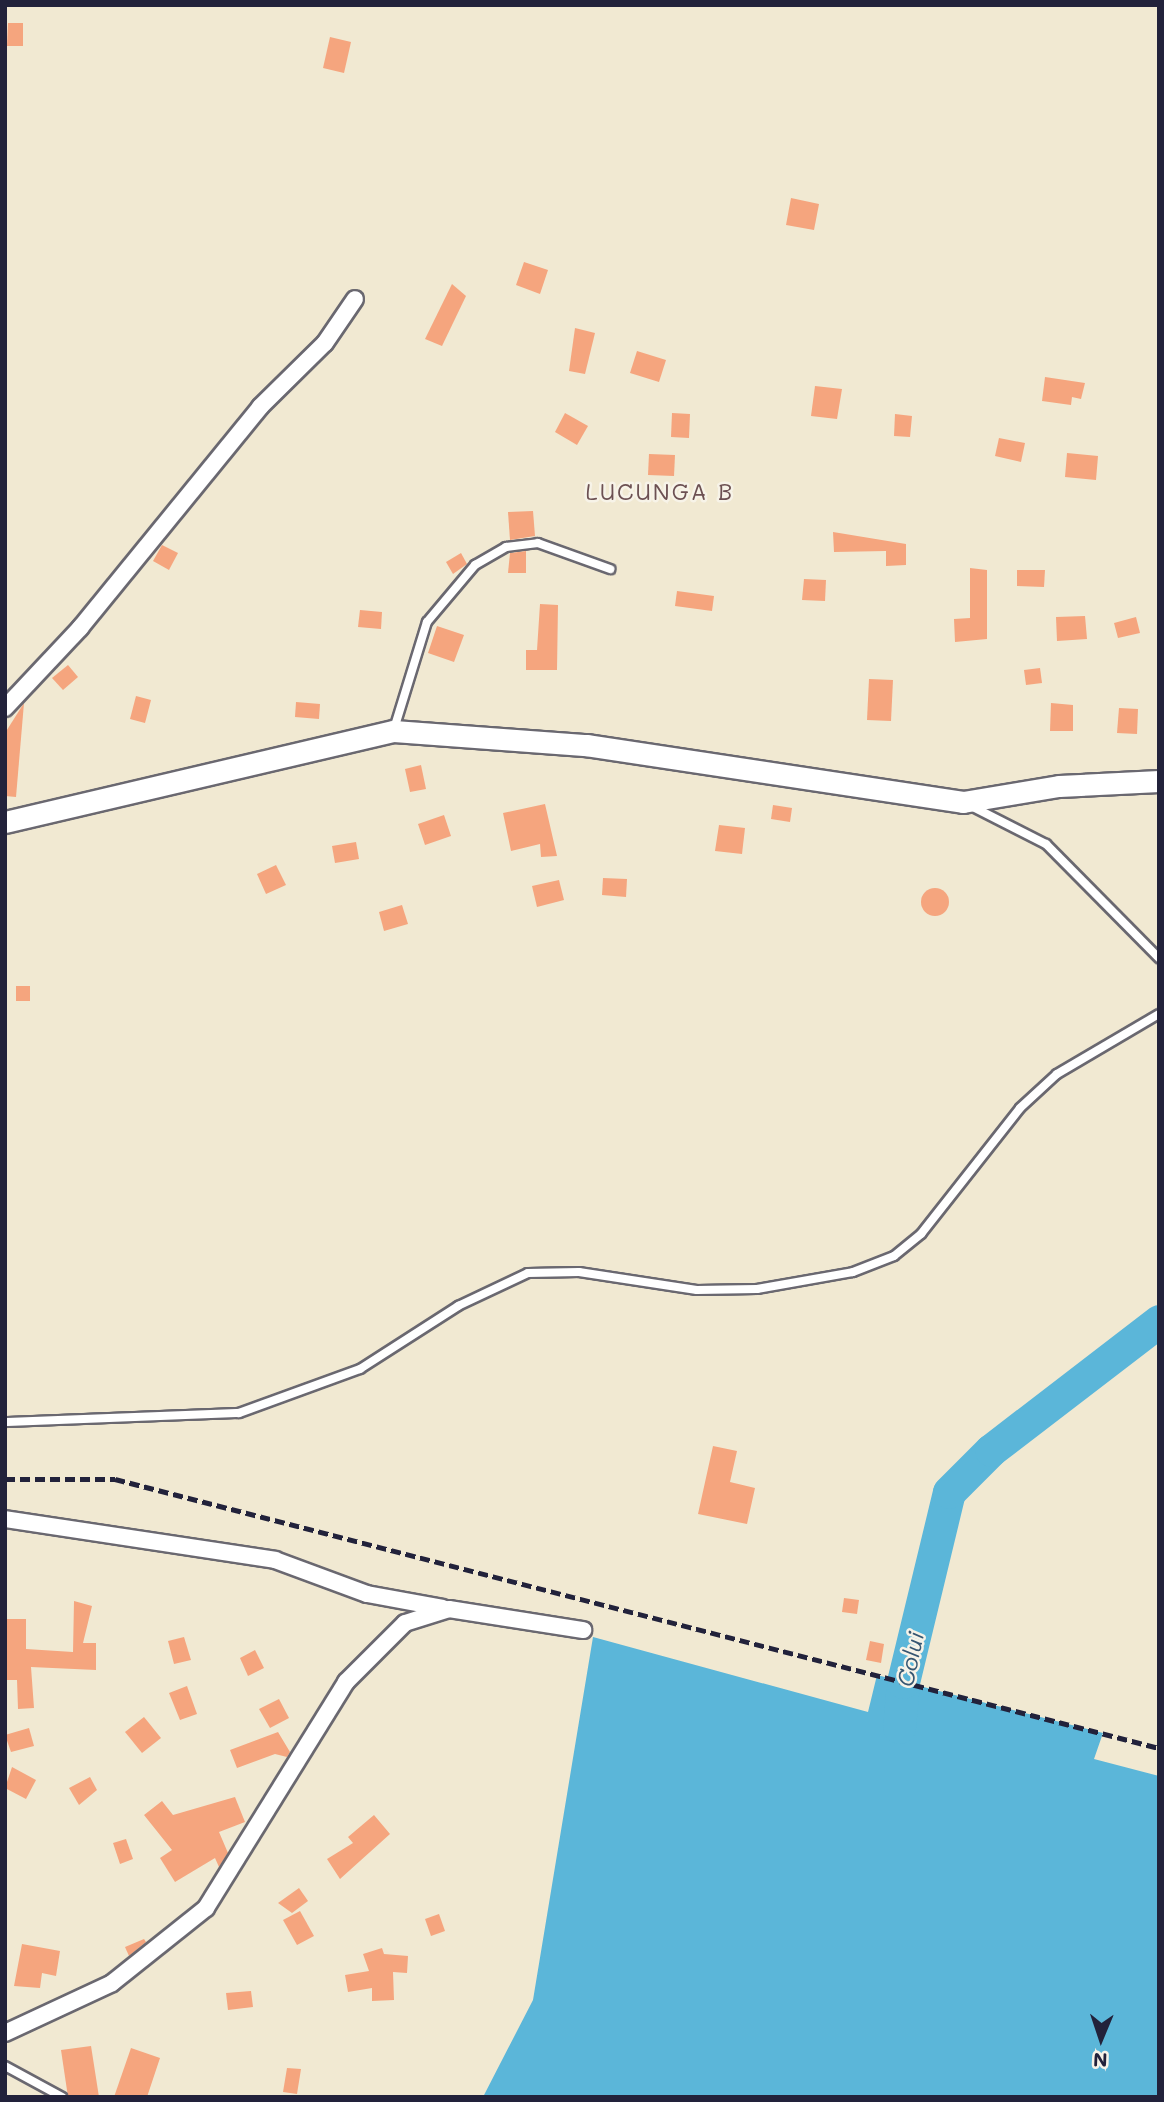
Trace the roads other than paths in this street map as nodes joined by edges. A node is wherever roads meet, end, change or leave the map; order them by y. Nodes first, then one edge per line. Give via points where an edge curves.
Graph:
1 (355, 299) dead end
2 (610, 569) dead end
3 (5, 708) edge
4 (394, 732) junction
5 (1159, 781) edge
6 (963, 802) junction
7 (5, 822) edge
8 (1159, 958) edge
9 (1159, 1014) edge
10 (5, 1422) edge
11 (5, 1519) edge
12 (449, 1609) junction
13 (583, 1630) dead end
14 (5, 2017) edge
15 (23, 2021) junction
16 (5, 2033) edge
17 (5, 2066) edge
18 (62, 2097) edge

1 - 3 street via 325,343 260,407 80,628
2 - 4 lane via 538,543 506,547 475,565 427,622
4 - 6 street via 586,745
4 - 7 street
5 - 6 street via 1059,786
6 - 8 lane via 1046,844
9 - 10 lane via 1057,1074 1020,1108 921,1234 894,1256 853,1272 757,1289 697,1290 537,1271 499,1282 360,1369 239,1413
11 - 12 street via 74,1534 275,1560 367,1594
12 - 13 street
12 - 15 street via 405,1623 346,1682 206,1908 112,1983
14 - 15 street
15 - 16 street
17 - 18 lane

